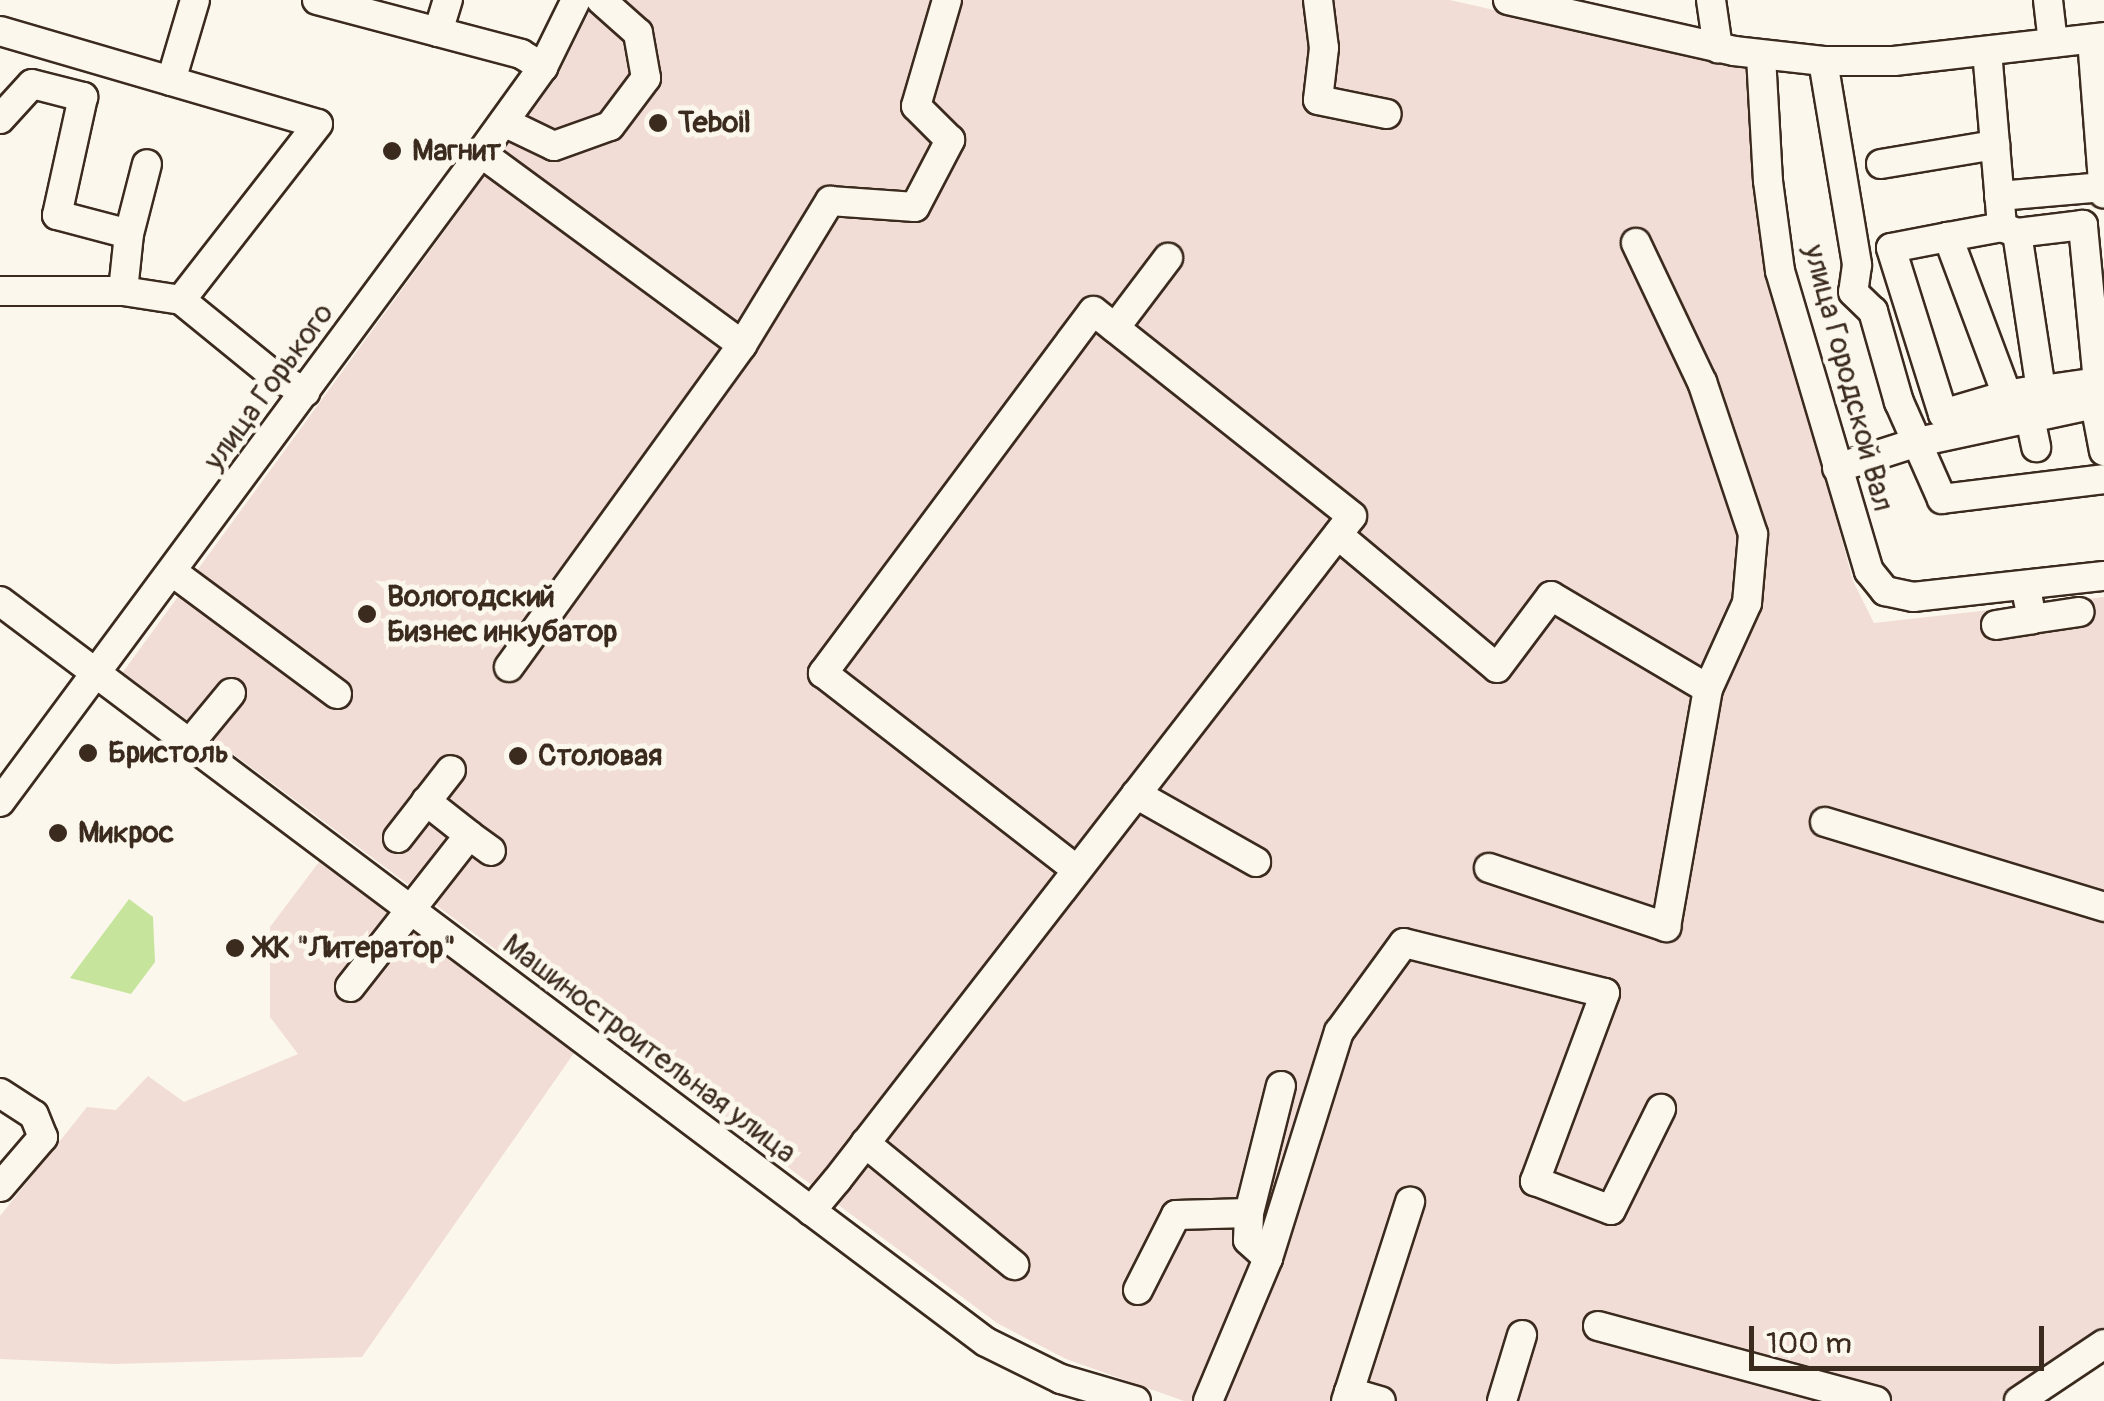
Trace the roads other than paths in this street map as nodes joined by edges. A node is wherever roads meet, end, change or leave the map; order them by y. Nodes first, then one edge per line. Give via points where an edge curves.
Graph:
1 (195, 0) edge
2 (317, 0) edge
3 (448, 0) edge
4 (576, 0) edge
5 (601, 0) edge
6 (946, 0) edge
7 (1318, 0) edge
8 (1508, 0) edge
9 (1711, 0) edge
10 (2048, 0) edge
11 (0, 32) edge
12 (438, 32) junction
13 (2098, 38) edge
14 (2054, 43) junction
15 (1718, 48) junction
16 (1987, 50) junction
17 (1762, 56) junction
18 (1823, 61) junction
19 (543, 67) junction
20 (172, 81) junction
21 (1386, 114) dead end
22 (0, 119) edge
23 (504, 122) junction
24 (1995, 144) junction
25 (482, 153) junction
26 (147, 164) dead end
27 (1881, 164) dead end
28 (2104, 189) edge
29 (1999, 196) junction
30 (2009, 230) junction
31 (128, 234) junction
32 (1948, 237) junction
33 (1636, 243) dead end
34 (1168, 258) dead end
35 (123, 291) junction
36 (0, 292) edge
37 (181, 300) junction
38 (1114, 328) junction
39 (742, 344) junction
40 (2041, 388) junction
41 (306, 392) junction
42 (2007, 395) junction
43 (2100, 403) edge
44 (2030, 418) junction
45 (1918, 442) junction
46 (2036, 447) dead end
47 (2104, 451) edge
48 (1836, 468) junction
49 (2104, 478) edge
50 (1338, 534) junction
51 (174, 573) junction
52 (2104, 576) edge
53 (2025, 585) junction
54 (0, 602) edge
55 (2079, 612) dead end
56 (2032, 619) junction
57 (1996, 625) dead end
58 (509, 667) dead end
59 (98, 676) junction
60 (1708, 689) junction
61 (231, 693) dead end
62 (338, 694) dead end
63 (189, 744) junction
64 (451, 770) dead end
65 (1136, 794) junction
66 (426, 801) junction
67 (0, 802) edge
68 (1825, 822) dead end
69 (398, 838) dead end
70 (1256, 862) dead end
71 (1489, 868) dead end
72 (1076, 870) junction
73 (2104, 907) edge
74 (411, 911) junction
75 (350, 986) dead end
76 (1281, 1086) dead end
77 (0, 1093) edge
78 (1662, 1108) dead end
79 (865, 1143) junction
80 (0, 1186) edge
81 (1410, 1202) dead end
82 (811, 1211) junction
83 (1249, 1212) junction
84 (1268, 1258) junction
85 (1014, 1264) dead end
86 (1138, 1290) dead end
87 (1598, 1326) dead end
88 (1522, 1335) dead end
89 (2103, 1346) edge
90 (1347, 1396) edge
91 (1136, 1401) edge
92 (1208, 1401) edge
93 (1381, 1401) edge
94 (1502, 1401) edge
95 (1876, 1401) edge
96 (2019, 1401) edge

1 - 20 street
2 - 12 street
3 - 12 street
4 - 19 street, улица Горького
5 - 23 street via 638,34 646,78 610,126 554,146
6 - 39 street via 916,106 950,140 916,207 830,200
7 - 21 street via 1324,48 1318,100
8 - 15 street
9 - 15 street
10 - 14 street
11 - 20 street
12 - 19 street via 521,54
13 - 14 street
13 - 28 street
14 - 16 street
15 - 17 street
16 - 18 street
16 - 24 street
17 - 18 street
17 - 48 street, улица Городской Вал via 1780,271
18 - 45 street via 1857,265 1853,292 1873,311
19 - 23 street, улица Горького
20 - 37 street via 318,124
22 - 31 street via 32,84 83,98 58,215
23 - 25 street, улица Горького
24 - 27 street
24 - 29 street
25 - 39 street
25 - 41 street, улица Горького
26 - 31 street
28 - 29 street
29 - 30 street
30 - 32 street
30 - 40 street
30 - 40 street via 2083,225 2098,382
31 - 35 street
32 - 42 street
32 - 42 street via 1891,248 1943,414
33 - 60 street via 1702,382 1753,534 1747,603
34 - 38 street
35 - 36 street
35 - 37 street
37 - 41 street via 272,374
38 - 50 street via 1352,516
38 - 72 street via 1093,311 823,673
39 - 58 street
40 - 42 street
41 - 51 street, улица Горького
43 - 44 street
43 - 47 street
44 - 45 street
44 - 46 street
45 - 48 street
45 - 49 street via 1942,499
48 - 53 street, улица Городской Вал via 1869,571 1885,591 1912,598
50 - 60 street via 1497,668 1551,596
50 - 65 street
51 - 59 street, улица Горького
51 - 62 street
52 - 53 street
53 - 56 street
54 - 59 street, Машиностроительная улица
55 - 56 street
56 - 57 street
59 - 63 street, Машиностроительная улица
59 - 67 street, улица Горького
60 - 71 street via 1666,927
61 - 63 street
63 - 74 street, Машиностроительная улица
64 - 66 street
65 - 70 street
65 - 72 street
66 - 69 street
66 - 74 street via 480,843
68 - 73 street
72 - 79 street
74 - 75 street
74 - 82 street, Машиностроительная улица
76 - 83 street
77 - 80 street via 34,1115 42,1136
78 - 84 street via 1611,1210 1535,1181 1605,993 1404,943 1339,1032
79 - 82 street
79 - 85 street
81 - 90 street
82 - 91 street, Машиностроительная улица via 986,1342 1061,1379
83 - 84 street via 1248,1240
83 - 86 street via 1176,1215
84 - 92 street
87 - 95 street
88 - 94 street
89 - 96 street
90 - 93 street

